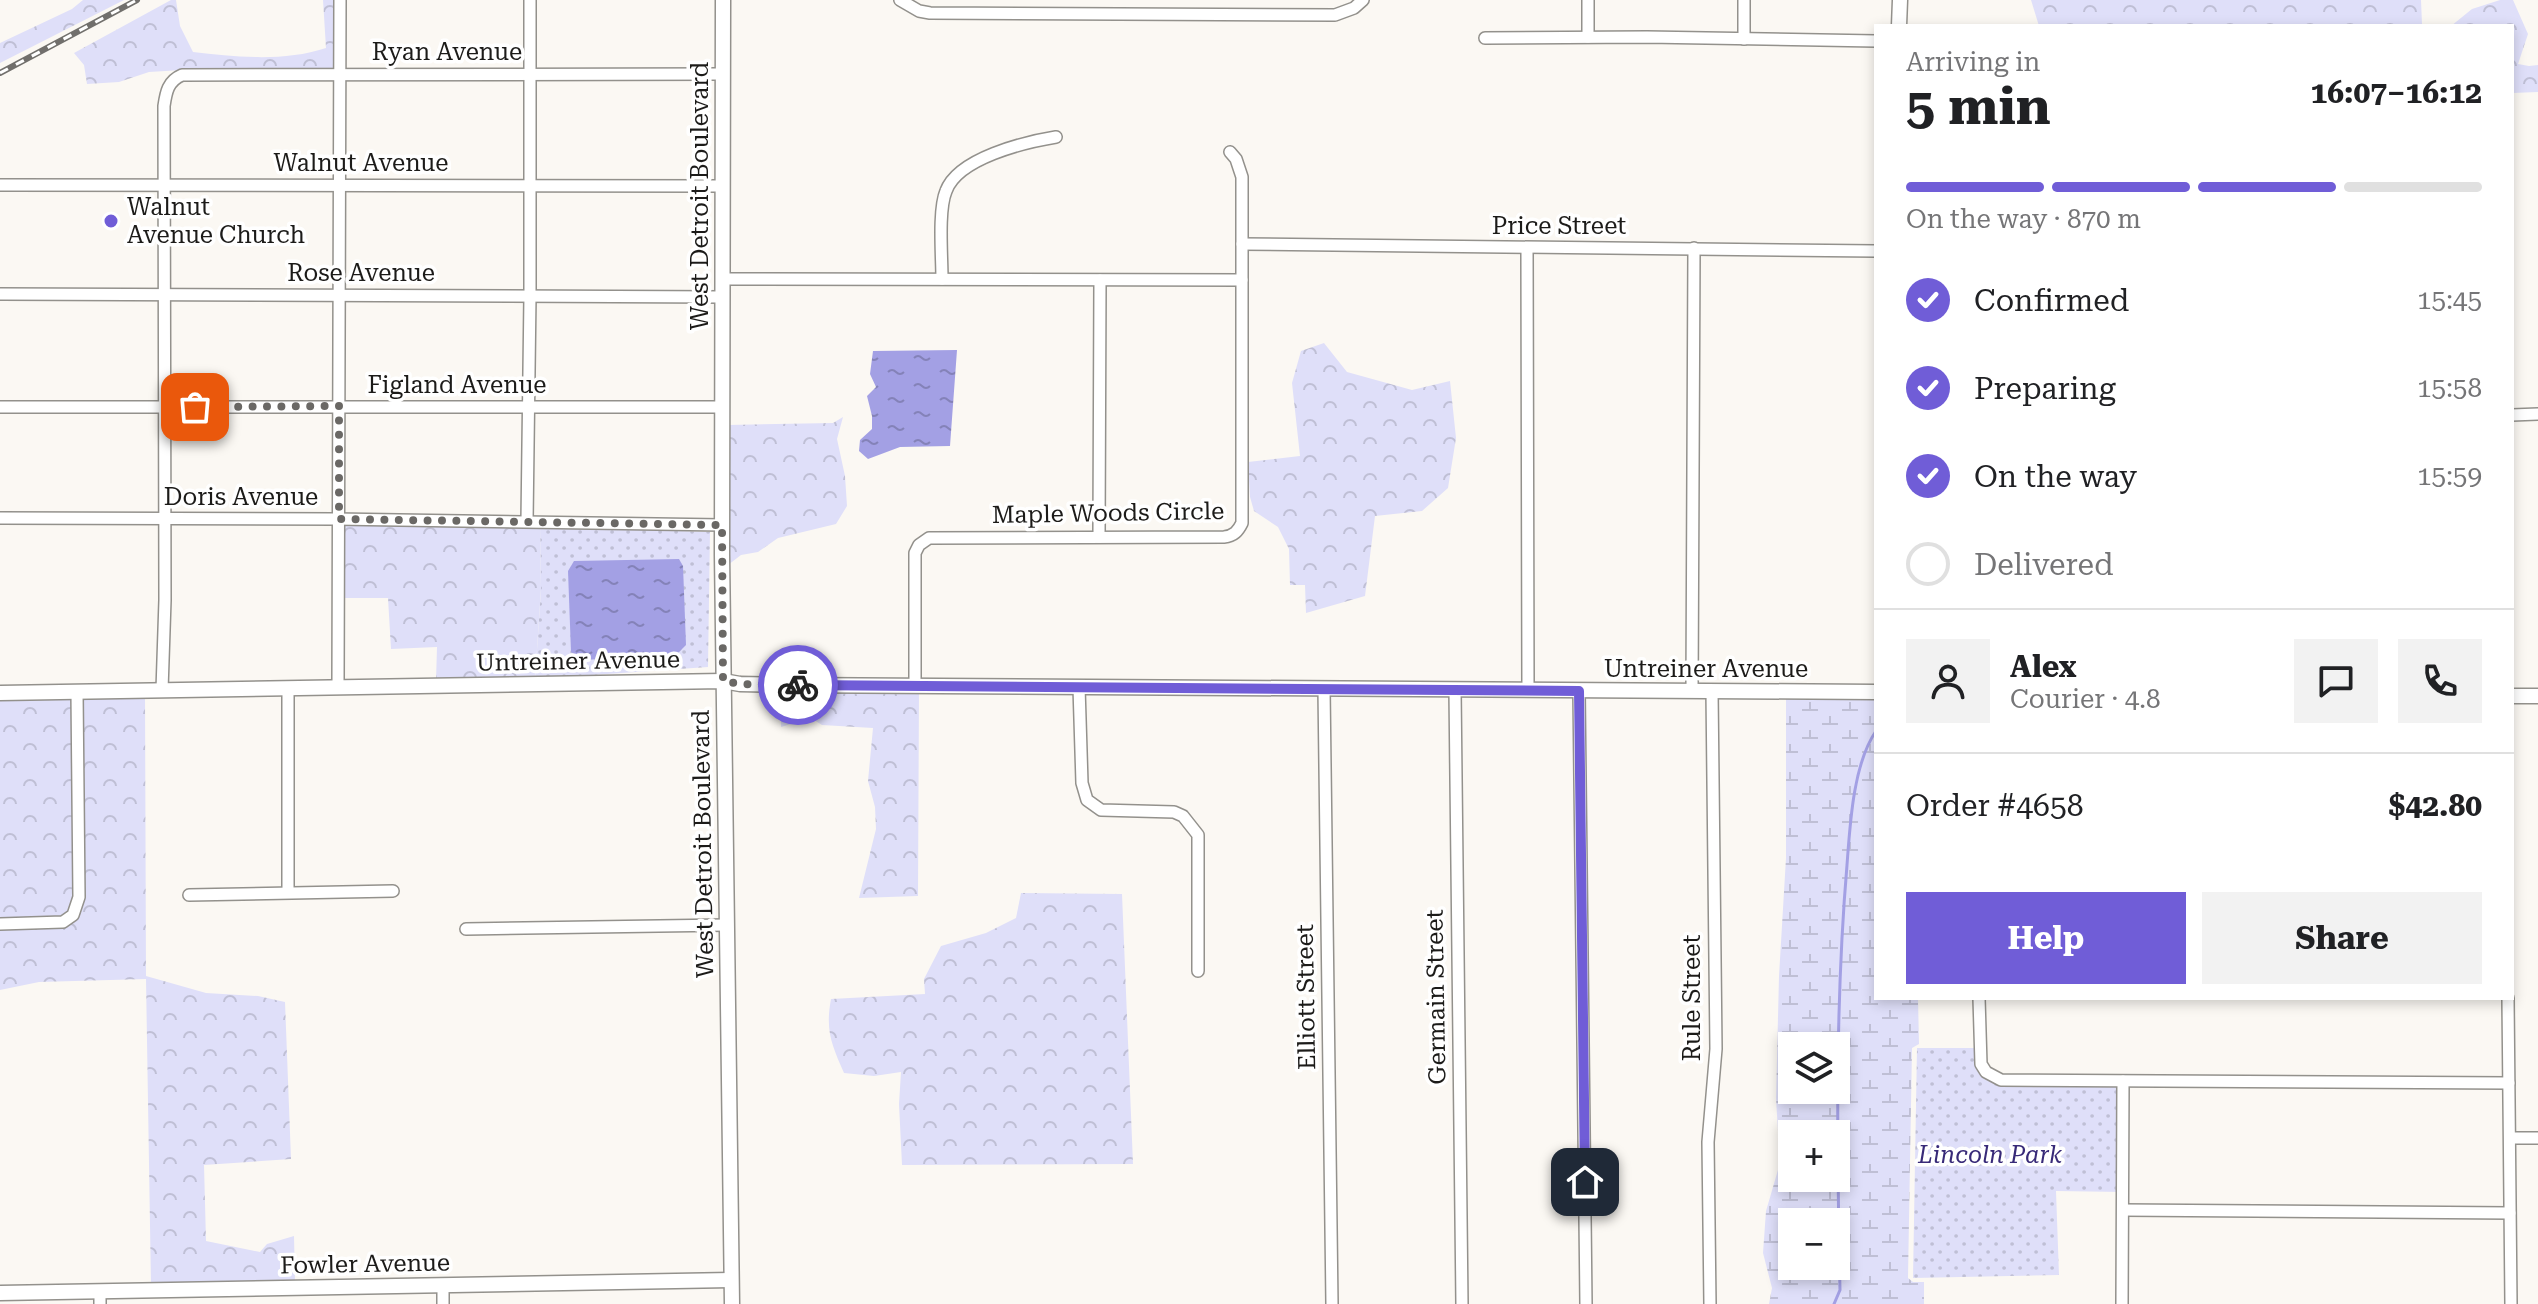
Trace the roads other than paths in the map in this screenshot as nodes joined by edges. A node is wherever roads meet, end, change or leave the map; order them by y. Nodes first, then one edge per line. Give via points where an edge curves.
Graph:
1 (340, 0) edge
2 (530, 0) edge
3 (723, 0) edge
4 (900, 0) edge
5 (1363, 0) edge
6 (1588, 0) edge
7 (1744, 0) edge
8 (1900, 0) edge
9 (1899, 24) edge
10 (1588, 37) junction
11 (1485, 38) dead end
12 (1744, 39) junction
13 (1874, 41) edge
14 (530, 74) junction
15 (722, 74) junction
16 (339, 75) junction
17 (1056, 137) dead end
18 (1230, 152) dead end
19 (0, 185) edge
20 (163, 185) junction
21 (340, 185) junction
22 (531, 185) junction
23 (722, 186) junction
24 (1242, 244) junction
25 (1527, 248) junction
26 (1694, 248) junction
27 (1874, 251) edge
28 (722, 279) junction
29 (942, 279) junction
30 (1100, 280) junction
31 (1242, 280) junction
32 (0, 294) edge
33 (165, 295) junction
34 (340, 295) junction
35 (530, 296) junction
36 (722, 297) junction
37 (339, 406) junction
38 (0, 407) edge
39 (166, 407) junction
40 (529, 407) junction
41 (722, 407) junction
42 (2538, 414) edge
43 (2514, 415) edge
44 (0, 518) edge
45 (165, 518) junction
46 (339, 519) junction
47 (527, 521) junction
48 (722, 525) junction
49 (1099, 537) junction
50 (723, 681) junction
51 (915, 685) junction
52 (338, 686) junction
53 (1079, 687) junction
54 (288, 688) junction
55 (1324, 689) junction
56 (162, 690) junction
57 (1455, 690) junction
58 (1528, 690) junction
59 (1579, 691) junction
60 (1692, 691) junction
61 (1712, 691) junction
62 (77, 692) junction
63 (1874, 692) edge
64 (0, 693) edge
65 (2514, 696) edge
66 (2538, 696) edge
67 (393, 891) dead end
68 (288, 892) junction
69 (189, 895) dead end
70 (0, 924) edge
71 (726, 925) junction
72 (466, 929) dead end
73 (1198, 971) dead end
74 (1979, 1000) edge
75 (2508, 1000) edge
76 (2123, 1081) junction
77 (2509, 1083) junction
78 (2510, 1138) junction
79 (2538, 1138) edge
80 (2123, 1210) junction
81 (2510, 1213) junction
82 (731, 1280) junction
83 (443, 1285) junction
84 (0, 1293) edge
85 (100, 1298) edge
86 (443, 1304) edge
87 (732, 1304) edge
88 (1332, 1304) edge
89 (1462, 1304) edge
90 (1586, 1304) edge
91 (1710, 1304) edge
92 (2122, 1304) edge
93 (2511, 1304) edge

1 - 16 street
2 - 14 street
3 - 15 street, West Detroit Boulevard
4 - 5 street via 930,13 1227,15 1335,15
6 - 10 street
7 - 12 street
8 - 9 street
10 - 11 street
10 - 12 street
12 - 13 street
14 - 15 street, Ryan Avenue
14 - 16 street, Ryan Avenue
14 - 22 street
15 - 23 street, West Detroit Boulevard
16 - 20 street, Ryan Avenue via 174,79 164,106
16 - 21 street
17 - 29 street via 982,159 949,183 943,203
18 - 24 street, Maple Woods Circle via 1242,177
19 - 20 street, Walnut Avenue
20 - 21 street, Walnut Avenue
20 - 33 street
21 - 22 street, Walnut Avenue
21 - 34 street
22 - 23 street, Walnut Avenue
22 - 35 street
23 - 28 street, West Detroit Boulevard
24 - 25 street, Price Street
24 - 31 street, Maple Woods Circle
25 - 26 street, Price Street
25 - 58 street
26 - 27 street, Price Street
26 - 60 street
28 - 29 street
28 - 36 street, West Detroit Boulevard
29 - 30 street
30 - 31 street
30 - 49 street
31 - 49 street, Maple Woods Circle via 1239,529 1224,537
32 - 33 street, Rose Avenue
33 - 34 street, Rose Avenue
33 - 39 street
34 - 35 street, Rose Avenue
34 - 37 street
35 - 36 street, Rose Avenue
35 - 40 street
36 - 41 street, West Detroit Boulevard
37 - 39 street, Figland Avenue
37 - 40 street, Figland Avenue
37 - 46 street
38 - 39 street, Figland Avenue
39 - 45 street
40 - 41 street, Figland Avenue
40 - 47 street
41 - 48 street, West Detroit Boulevard
42 - 43 street
44 - 45 street, Doris Avenue
45 - 46 street, Doris Avenue
45 - 56 street
46 - 47 street, Doris Avenue
46 - 52 street
47 - 48 street, Doris Avenue
48 - 50 street, West Detroit Boulevard
49 - 51 street, Maple Woods Circle via 923,541 915,553
50 - 51 street, Untreiner Avenue
50 - 52 street, Untreiner Avenue
50 - 71 street, West Detroit Boulevard
51 - 53 street, Untreiner Avenue
52 - 54 street, Untreiner Avenue
53 - 55 street, Untreiner Avenue
53 - 73 street via 1087,800 1101,810 1174,812 1198,835
54 - 56 street, Untreiner Avenue
54 - 68 street
55 - 57 street, Untreiner Avenue
55 - 88 street, Elliott Street
56 - 62 street, Untreiner Avenue
57 - 58 street, Untreiner Avenue
57 - 89 street, Germain Street
58 - 59 street, Untreiner Avenue
59 - 60 street, Untreiner Avenue
59 - 90 street
60 - 61 street, Untreiner Avenue
61 - 63 street, Untreiner Avenue
61 - 91 street, Rule Street via 1716,1049 1708,1142
62 - 64 street, Untreiner Avenue
62 - 70 street via 79,897 73,915 63,922
65 - 66 street
67 - 68 street
68 - 69 street
71 - 72 street
71 - 82 street, West Detroit Boulevard
74 - 76 street via 1979,1057 1986,1072 2001,1080
75 - 77 street
76 - 77 street
76 - 80 street
77 - 78 street
78 - 79 street
78 - 81 street
80 - 81 street
80 - 92 street
81 - 93 street
82 - 83 street, Fowler Avenue
82 - 87 street, West Detroit Boulevard
83 - 85 street, Fowler Avenue
83 - 86 street
84 - 85 street, Fowler Avenue

